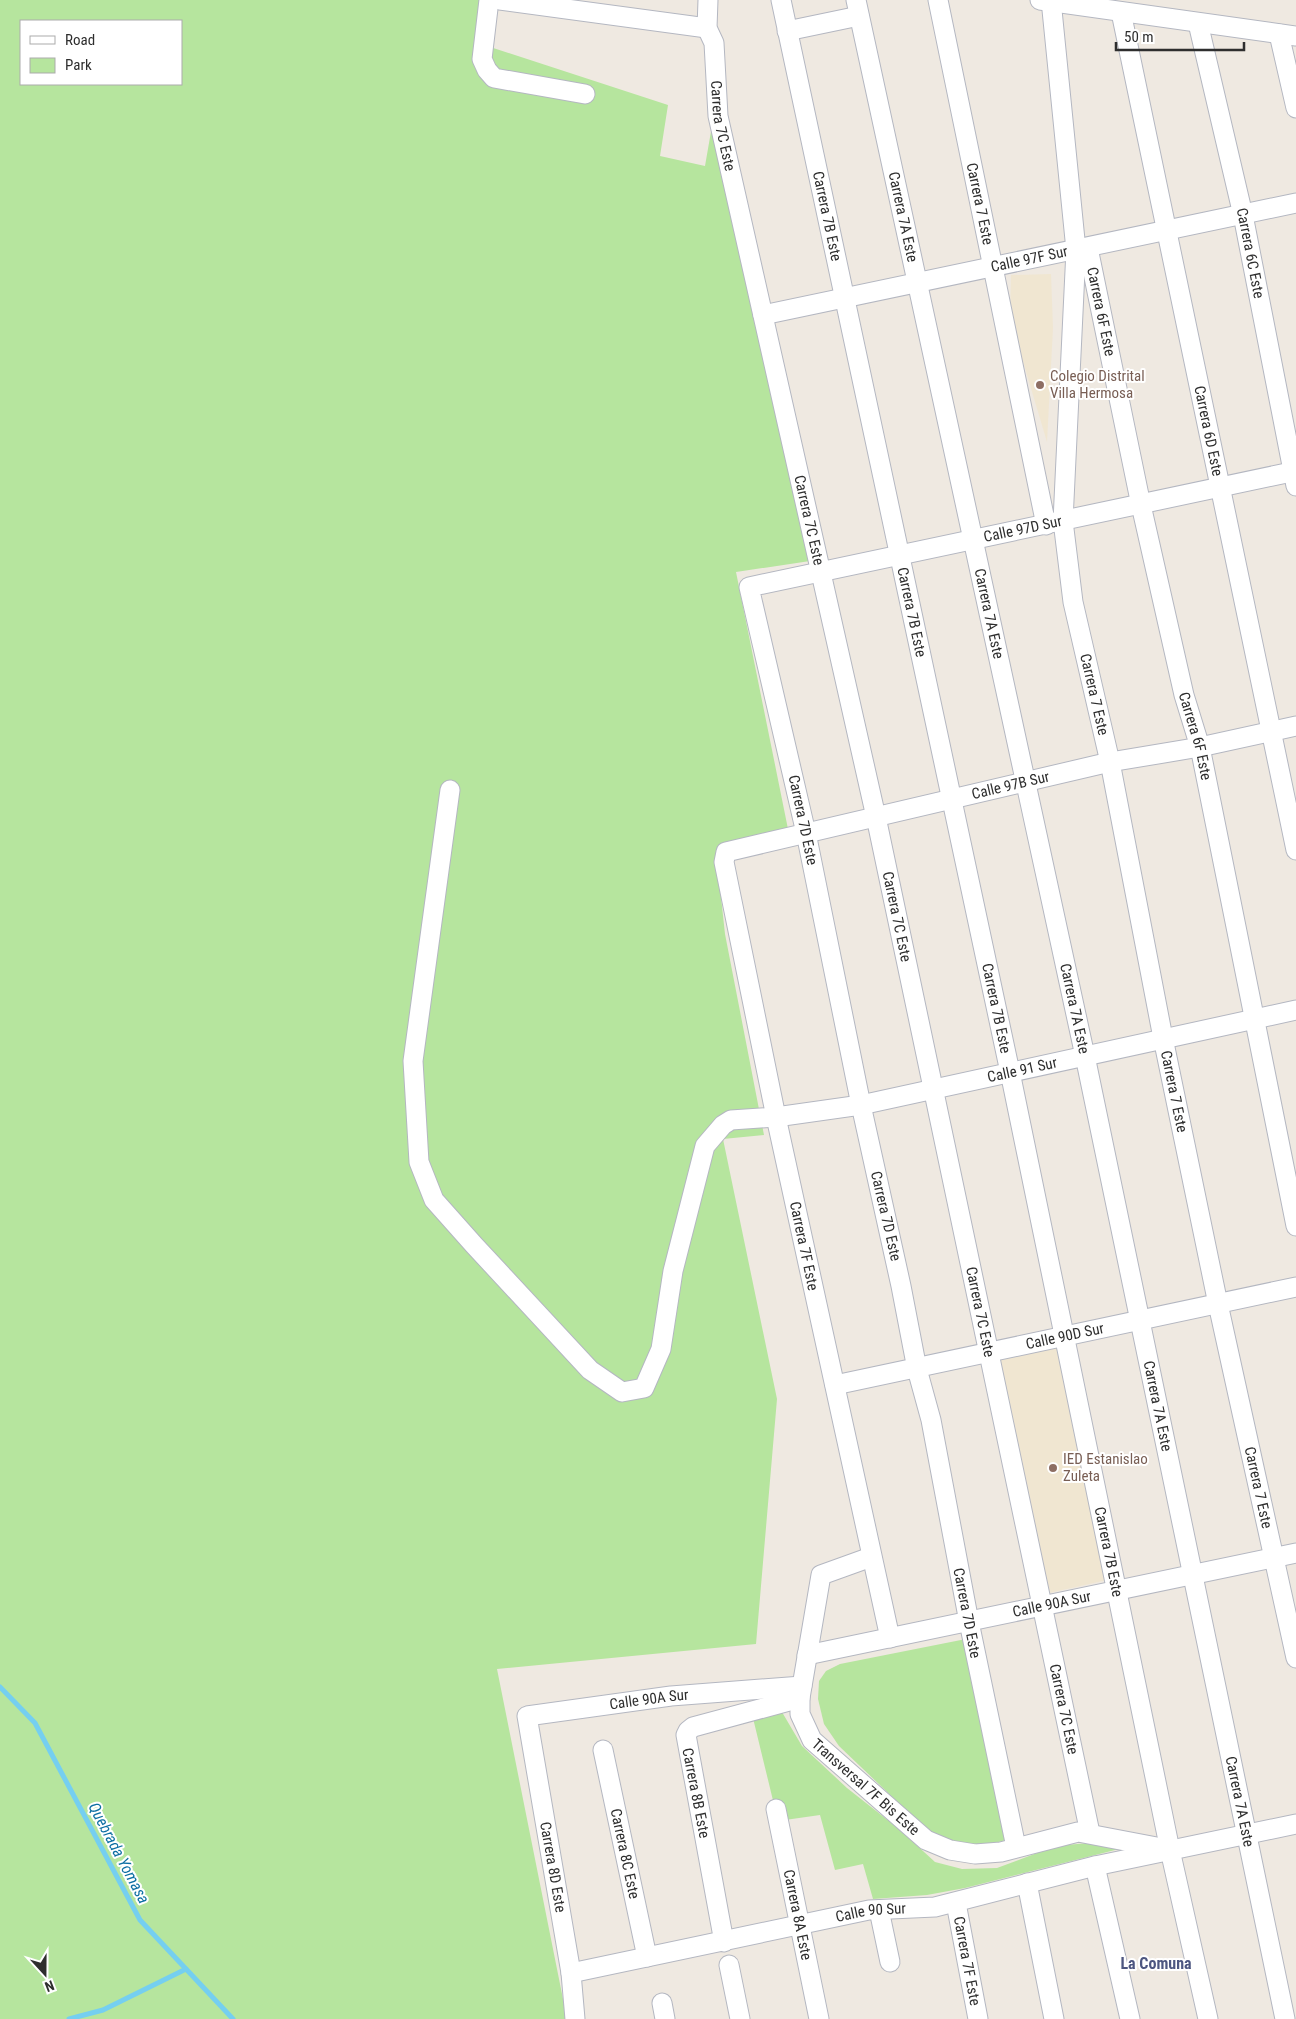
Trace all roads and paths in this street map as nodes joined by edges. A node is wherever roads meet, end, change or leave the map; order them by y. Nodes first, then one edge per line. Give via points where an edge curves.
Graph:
1 (489, 0) edge
2 (500, 0) edge
3 (708, 0) edge
4 (781, 0) edge
5 (938, 0) edge
6 (1047, 1) edge
7 (858, 8) edge
8 (1121, 12) junction
9 (1198, 23) junction
10 (707, 28) junction
11 (787, 31) junction
12 (1288, 35) edge
13 (585, 94) dead end
14 (1296, 108) edge
15 (1296, 203) edge
16 (1243, 215) junction
17 (1166, 231) junction
18 (1082, 249) junction
19 (993, 268) junction
20 (918, 283) junction
21 (844, 298) junction
22 (763, 315) junction
23 (1295, 476) edge
24 (1220, 488) junction
25 (1141, 504) junction
26 (1054, 523) junction
27 (973, 540) junction
28 (899, 555) junction
29 (820, 572) junction
30 (749, 586) joint
31 (1296, 726) edge
32 (1273, 731) junction
33 (1200, 747) junction
34 (1110, 762) junction
35 (1027, 782) junction
36 (450, 790) dead end
37 (952, 799) junction
38 (876, 817) junction
39 (806, 833) junction
40 (1296, 850) edge
41 (726, 852) joint
42 (1296, 1010) edge
43 (1253, 1019) junction
44 (1163, 1038) junction
45 (1085, 1056) junction
46 (1010, 1072) junction
47 (935, 1089) junction
48 (861, 1105) junction
49 (776, 1117) junction
50 (1296, 1226) edge
51 (1296, 1287) edge
52 (1218, 1304) junction
53 (1140, 1320) junction
54 (1064, 1336) junction
55 (990, 1352) junction
56 (917, 1369) junction
57 (835, 1385) junction
58 (1296, 1553) edge
59 (871, 1557) junction
60 (1275, 1558) junction
61 (1193, 1575) junction
62 (1117, 1591) junction
63 (1043, 1606) junction
64 (969, 1622) junction
65 (890, 1638) junction
66 (807, 1656) junction
67 (1296, 1658) edge
68 (801, 1692) junction
69 (527, 1716) joint
70 (604, 1750) dead end
71 (776, 1809) dead end
72 (1296, 1824) edge
73 (1090, 1833) junction
74 (1247, 1834) junction
75 (1016, 1847) junction
76 (1170, 1850) junction
77 (1095, 1866) junction
78 (1027, 1883) junction
79 (956, 1903) junction
80 (879, 1910) junction
81 (800, 1924) junction
82 (724, 1942) junction
83 (647, 1957) junction
84 (890, 1962) dead end
85 (729, 1965) dead end
86 (572, 1973) junction
87 (575, 2019) edge
88 (740, 2019) edge
89 (820, 2019) edge
90 (978, 2019) edge
91 (1054, 2019) edge
92 (1130, 2019) edge
93 (1208, 2019) edge
94 (1285, 2019) edge

1 - 13 street via 482,59 494,78
2 - 10 street
3 - 10 street, Carrera 7C Este
4 - 11 street, Carrera 7B Este
5 - 19 street, Carrera 7 Este
6 - 8 street
6 - 18 street, Carrera 6F Este
7 - 11 street
7 - 20 street, Carrera 7A Este
8 - 9 street
8 - 17 street, Carrera 6D Este
9 - 12 street
9 - 16 street, Carrera 6C Este
10 - 22 street, Carrera 7C Este via 714,43 718,116
11 - 21 street, Carrera 7B Este
12 - 14 street
15 - 16 street, Calle 97F Sur
16 - 17 street, Calle 97F Sur
16 - 23 street, Carrera 6C Este
17 - 18 street, Calle 97F Sur
17 - 24 street, Carrera 6D Este
18 - 19 street, Calle 97F Sur
18 - 25 street, Carrera 6F Este
18 - 26 street
19 - 20 street, Calle 97F Sur
19 - 26 street, Carrera 7 Este
20 - 21 street, Calle 97F Sur
20 - 27 street, Carrera 7A Este
21 - 22 street, Calle 97F Sur
21 - 28 street, Carrera 7B Este
22 - 29 street, Carrera 7C Este
23 - 24 street, Calle 97D Sur
24 - 25 street, Calle 97D Sur
24 - 32 street, Carrera 6D Este
25 - 26 street, Calle 97D Sur
25 - 33 street, Carrera 6F Este via 1184,696
26 - 27 street, Calle 97D Sur
26 - 34 street, Carrera 7 Este
27 - 28 street, Calle 97D Sur
27 - 35 street, Carrera 7A Este
28 - 29 street, Calle 97D Sur
28 - 37 street, Carrera 7B Este
29 - 30 street, Calle 97D Sur
29 - 38 street, Carrera 7C Este
30 - 39 street, Carrera 7D Este
31 - 32 street, Calle 97B Sur
32 - 33 street, Calle 97B Sur
32 - 40 street, Carrera 6D Este
33 - 34 street, Calle 97B Sur
33 - 43 street, Carrera 6F Este
34 - 35 street, Calle 97B Sur
34 - 44 street, Carrera 7 Este
35 - 37 street, Calle 97B Sur
35 - 45 street, Carrera 7A Este
36 - 49 street, Calle 91 Sur via 414,1061 420,1162 434,1200 474,1246 590,1370 622,1392 644,1388 661,1350 673,1271 705,1146 731,1120
37 - 38 street, Calle 97B Sur
37 - 46 street, Carrera 7B Este
38 - 39 street, Calle 97B Sur
38 - 47 street, Carrera 7C Este
39 - 41 street, Calle 97B Sur
39 - 48 street, Carrera 7D Este
41 - 49 street, Carrera 7F Este via 724,862
42 - 43 street, Calle 91 Sur
43 - 44 street, Calle 91 Sur
43 - 50 street, Carrera 6F Este
44 - 45 street, Calle 91 Sur
44 - 52 street, Carrera 7 Este
45 - 46 street, Calle 91 Sur
45 - 53 street, Carrera 7A Este
46 - 47 street, Calle 91 Sur
46 - 54 street, Carrera 7B Este
47 - 48 street, Calle 91 Sur
47 - 55 street, Carrera 7C Este
48 - 49 street, Calle 91 Sur
48 - 56 street, Carrera 7D Este
49 - 57 street, Carrera 7F Este
51 - 52 street, Calle 90D Sur
52 - 53 street, Calle 90D Sur
52 - 60 street, Carrera 7 Este
53 - 54 street, Calle 90D Sur
53 - 61 street, Carrera 7A Este
54 - 55 street, Calle 90D Sur
54 - 62 street, Carrera 7B Este
55 - 56 street, Calle 90D Sur
55 - 63 street, Carrera 7C Este
56 - 57 street, Calle 90D Sur
56 - 64 street, Carrera 7D Este
57 - 59 street, Carrera 7F Este
58 - 60 street, Calle 90A Sur
59 - 65 street, Carrera 7F Este
59 - 66 street, Transversal 7F Bis Este via 821,1575
60 - 61 street, Calle 90A Sur
60 - 67 street, Carrera 7 Este
61 - 62 street, Calle 90A Sur
61 - 74 street, Carrera 7A Este
62 - 63 street, Calle 90A Sur
62 - 76 street, Carrera 7B Este
63 - 64 street, Calle 90A Sur
63 - 73 street, Carrera 7C Este
64 - 65 street, Calle 90A Sur
64 - 75 street, Carrera 7D Este
65 - 66 street, Calle 90A Sur
66 - 68 street, Transversal 7F Bis Este
68 - 69 street, Calle 90A Sur via 671,1696
68 - 75 street, Transversal 7F Bis Este via 800,1714 812,1740 926,1840 950,1850 975,1854
68 - 82 street, Carrera 8B Este via 693,1728 686,1735
69 - 86 street, Carrera 8D Este
70 - 83 street, Carrera 8C Este
71 - 81 street, Carrera 8A Este
72 - 74 street, Calle 90 Sur
73 - 75 street, Calle 90 Sur via 1078,1832
73 - 76 street, Calle 90 Sur
74 - 76 street, Calle 90 Sur
74 - 94 street, Carrera 7A Este
76 - 77 street, Calle 90 Sur
76 - 93 street, Carrera 7B Este
77 - 78 street, Calle 90 Sur
77 - 92 street
78 - 79 street, Calle 90 Sur
78 - 91 street
79 - 80 street, Calle 90 Sur
79 - 90 street, Carrera 7F Este
80 - 81 street, Calle 90 Sur
80 - 84 street
81 - 82 street, Calle 90 Sur
81 - 89 street, Carrera 8A Este
82 - 83 street, Calle 90 Sur
83 - 86 street, Calle 90 Sur
85 - 88 street
86 - 87 street, Carrera 8D Este

